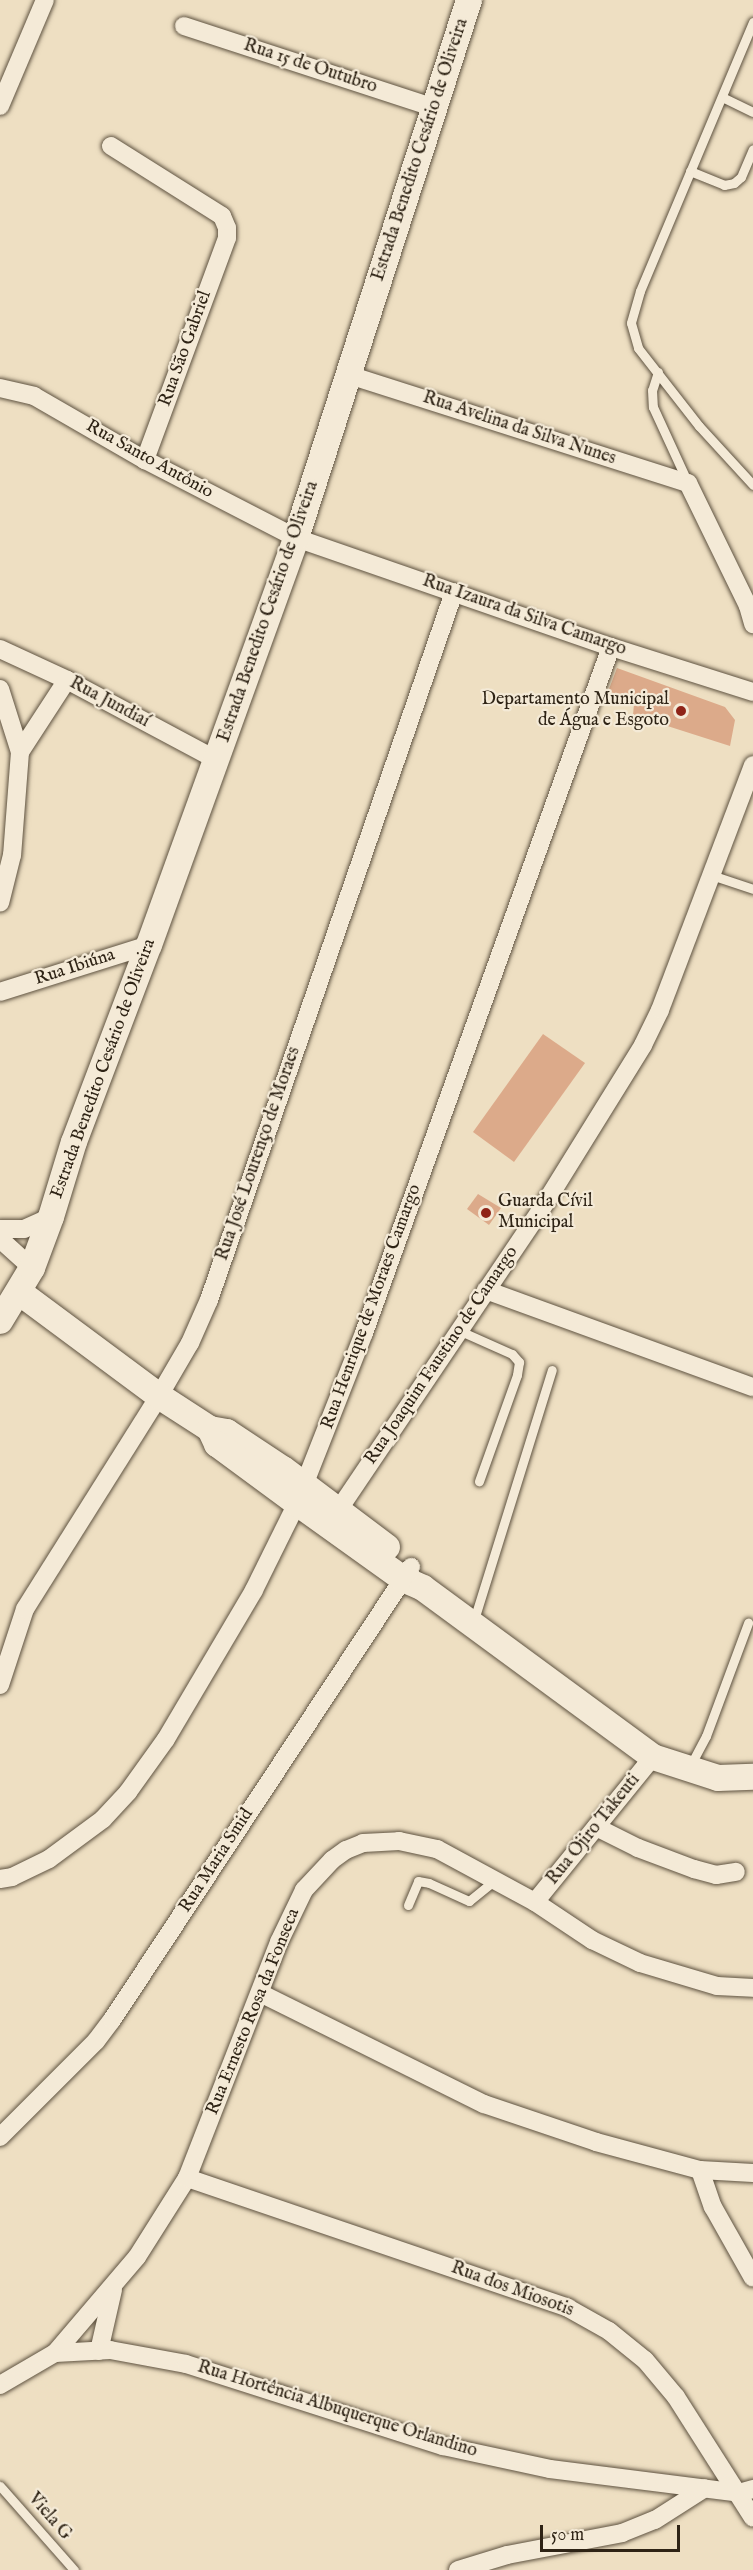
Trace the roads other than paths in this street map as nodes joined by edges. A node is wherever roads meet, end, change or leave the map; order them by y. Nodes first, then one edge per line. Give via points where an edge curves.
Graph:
1 (45, 0) edge
2 (468, 0) edge
3 (753, 22) edge
4 (184, 26) dead end
5 (722, 97) junction
6 (0, 106) edge
7 (435, 108) junction
8 (753, 112) edge
9 (111, 146) dead end
10 (753, 149) edge
11 (690, 171) junction
12 (658, 372) junction
13 (349, 375) junction
14 (0, 388) edge
15 (145, 460) junction
16 (688, 483) junction
17 (753, 485) edge
18 (296, 538) junction
19 (454, 592) junction
20 (753, 624) edge
21 (611, 647) junction
22 (0, 650) edge
23 (67, 680) junction
24 (0, 689) edge
25 (753, 692) edge
26 (20, 752) junction
27 (217, 760) junction
28 (753, 765) edge
29 (711, 875) junction
30 (753, 890) edge
31 (0, 903) edge
32 (149, 945) junction
33 (0, 992) edge
34 (51, 1217) junction
35 (0, 1229) edge
36 (0, 1239) edge
37 (32, 1268) junction
38 (486, 1290) junction
39 (19, 1292) junction
40 (0, 1321) edge
41 (458, 1330) junction
42 (552, 1370) dead end
43 (753, 1387) edge
44 (159, 1396) junction
45 (479, 1481) dead end
46 (301, 1494) junction
47 (334, 1517) junction
48 (412, 1578) junction
49 (748, 1623) dead end
50 (472, 1625) junction
51 (0, 1685) edge
52 (653, 1757) junction
53 (689, 1768) junction
54 (753, 1777) edge
55 (596, 1827) junction
56 (736, 1872) dead end
57 (0, 1879) edge
58 (495, 1880) junction
59 (535, 1902) junction
60 (408, 1905) dead end
61 (753, 1988) edge
62 (260, 1993) junction
63 (0, 2137) edge
64 (700, 2170) junction
65 (753, 2173) edge
66 (187, 2178) junction
67 (753, 2278) edge
68 (114, 2285) junction
69 (99, 2350) junction
70 (56, 2353) junction
71 (0, 2385) edge
72 (0, 2486) edge
73 (705, 2488) junction
74 (746, 2491) edge
75 (753, 2518) edge
76 (74, 2570) edge
77 (458, 2570) edge

1 - 6 street
2 - 7 main road, Estrada Benedito Cesário de Oliveira
3 - 5 lane
4 - 7 street, Rua 15 de Outubro
5 - 8 lane
5 - 11 lane
7 - 13 main road, Estrada Benedito Cesário de Oliveira
9 - 15 street, Rua São Gabriel via 222,216 227,228 227,238
10 - 11 lane via 741,177 734,183 724,185
11 - 12 lane via 640,291 631,323 639,348
12 - 16 lane via 652,390 653,407
12 - 17 lane via 699,426
13 - 16 street, Rua Avelina da Silva Nunes
13 - 18 main road, Estrada Benedito Cesário de Oliveira
14 - 15 street, Rua Santo Antônio via 34,396
15 - 18 street, Rua Santo Antônio
16 - 20 street
18 - 19 street, Rua Izaura da Silva Camargo
18 - 27 main road, Estrada Benedito Cesário de Oliveira
19 - 21 street, Rua Izaura da Silva Camargo
19 - 44 street, Rua José Lourenço de Moraes via 209,1300
21 - 25 street, Rua Izaura da Silva Camargo
21 - 46 street, Rua Henrique de Moraes Camargo via 364,1333
22 - 23 street, Rua Jundiaí
23 - 26 street
23 - 27 street, Rua Jundiaí
24 - 26 street
26 - 31 street via 12,855
27 - 32 main road, Estrada Benedito Cesário de Oliveira
28 - 29 street, Rua Joaquim Faustino de Camargo
29 - 30 lane
29 - 38 street, Rua Joaquim Faustino de Camargo via 643,1045 539,1213
32 - 33 street, Rua Ibiúna
32 - 34 main road, Estrada Benedito Cesário de Oliveira via 74,1142
34 - 35 street, Estrada Benedito Cesário de Oliveira via 24,1229
34 - 37 main road, Estrada Benedito Cesário de Oliveira
36 - 37 street
37 - 39 main road, Estrada Benedito Cesário de Oliveira
38 - 41 street, Rua Joaquim Faustino de Camargo
38 - 43 street
39 - 40 main road, Estrada Benedito Cesário de Oliveira
39 - 44 main road
41 - 45 lane via 512,1354 519,1362
41 - 47 street, Rua Joaquim Faustino de Camargo
42 - 50 lane
44 - 46 main road via 210,1429 217,1444
44 - 51 street, Rua José Lourenço de Moraes via 25,1609
46 - 47 main road
46 - 57 street, Rua Henrique de Moraes Camargo via 254,1590 165,1739 128,1792 103,1819 49,1859
47 - 48 main road
48 - 50 main road
48 - 63 street, Rua Maria Smid via 112,2020
49 - 53 lane via 706,1736
50 - 52 main road
52 - 53 main road
52 - 55 street, Rua Ojiro Takeuti
53 - 54 main road via 718,1778
55 - 56 street via 694,1869 716,1875
55 - 59 street, Rua Ojiro Takeuti
58 - 59 street, Rua Ernesto Rosa da Fonseca
58 - 60 lane via 469,1902 418,1881
58 - 62 street, Rua Ernesto Rosa da Fonseca via 437,1849 399,1841 363,1843 346,1850 304,1890
59 - 61 street, Rua Ernesto Rosa da Fonseca via 592,1940 640,1963 717,1986
62 - 64 street via 484,2104 596,2142
62 - 66 street, Rua Ernesto Rosa da Fonseca
64 - 65 street
64 - 67 street via 713,2207
66 - 68 street, Rua Ernesto Rosa da Fonseca via 137,2257
66 - 74 street, Rua dos Miosotis via 568,2308 609,2331 645,2360
68 - 69 street, Rua Ernesto Rosa da Fonseca
68 - 70 street, Rua Ernesto Rosa da Fonseca
69 - 70 street, Rua Hortência Albuquerque Orlandino
69 - 73 street, Rua Hortência Albuquerque Orlandino via 186,2364 443,2446 550,2469
70 - 71 street, Rua Hortência Albuquerque Orlandino
72 - 76 lane, Viela G
73 - 74 street, Rua Hortência Albuquerque Orlandino
73 - 77 street via 655,2520 622,2533 507,2555
74 - 75 street, Rua dos Miosotis

